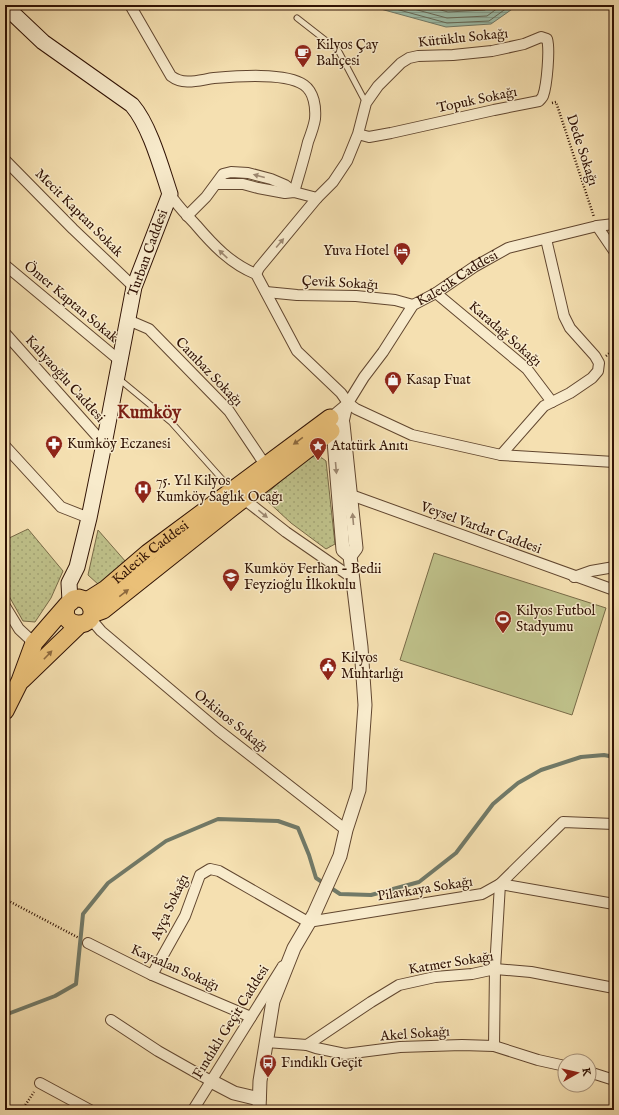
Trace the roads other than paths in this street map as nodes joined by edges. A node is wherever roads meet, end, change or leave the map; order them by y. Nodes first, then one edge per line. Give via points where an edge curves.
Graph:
1 (130, 5) edge
2 (5, 6) edge
3 (297, 18) dead end
4 (547, 39) joint
5 (366, 102) junction
6 (358, 134) junction
7 (5, 160) edge
8 (294, 192) junction
9 (170, 194) junction
10 (317, 198) junction
11 (187, 216) junction
12 (614, 224) edge
13 (597, 226) junction
14 (546, 239) junction
15 (614, 251) edge
16 (5, 265) edge
17 (256, 274) junction
18 (134, 287) junction
19 (266, 292) junction
20 (436, 293) junction
21 (413, 305) junction
22 (128, 320) junction
23 (5, 333) edge
24 (119, 360) junction
25 (117, 377) junction
26 (552, 402) junction
27 (348, 403) junction
28 (335, 424) junction
29 (104, 444) junction
30 (5, 446) edge
31 (501, 455) junction
32 (614, 462) edge
33 (269, 471) junction
34 (238, 494) junction
35 (345, 495) junction
36 (89, 518) junction
37 (614, 567) edge
38 (574, 576) junction
39 (354, 579) junction
40 (614, 590) edge
41 (5, 606) edge
42 (81, 611) junction
43 (34, 643) junction
44 (20, 681) junction
45 (5, 711) edge
46 (614, 824) edge
47 (346, 830) junction
48 (500, 884) junction
49 (614, 904) edge
50 (310, 916) junction
51 (88, 943) dead end
52 (294, 948) junction
53 (495, 969) junction
54 (152, 975) junction
55 (614, 988) edge
56 (251, 1017) junction
57 (111, 1020) dead end
58 (266, 1042) junction
59 (307, 1045) junction
60 (494, 1046) junction
61 (557, 1064) edge
62 (597, 1075) edge
63 (614, 1080) edge
64 (211, 1081) junction
65 (40, 1083) road end
66 (259, 1105) edge
67 (90, 1110) edge
68 (193, 1110) edge

1 - 8 street via 171,76 176,80 193,82 213,78 272,77 296,81 308,89 312,95 315,119
2 - 9 main road, Turban Caddesi via 43,42 140,113
3 - 5 lane via 338,50
4 - 5 street, Kütüklu Sokağı via 541,37 524,44 492,51 409,58 378,86
4 - 6 street, Topuk Sokağı via 549,46 543,96 540,101 391,134 369,137
5 - 6 street, Kütüklu Sokağı
6 - 10 street, Kütüklu Sokağı via 333,182
7 - 18 street, Mecit Kaptan Sokak
8 - 10 street
8 - 11 street via 285,184 271,179 231,172 223,174
9 - 11 street
9 - 18 main road, Turban Caddesi
17 -> 10 street, Kütüklu Sokağı
17 -> 11 street via 228,258
12 - 13 street, Kalecik Caddesi
13 - 14 street, Kalecik Caddesi
13 - 15 street
14 - 20 street, Kalecik Caddesi via 508,248
14 - 26 street via 564,316 570,328 595,356 598,363 598,371 592,378
16 - 24 street, Ömer Kaptan Sokak
17 - 19 street
18 - 22 main road, Turban Caddesi
19 - 21 street, Çevik Sokağı via 297,296 356,296 395,300
19 - 27 street via 296,351 341,393
20 - 21 street, Kalecik Caddesi
20 - 26 street, Karadağ Sokağı via 527,369
21 - 27 street, Kalecik Caddesi
22 - 24 main road, Turban Caddesi
22 - 33 street, Cambaz Sokağı via 149,329 229,411
23 - 29 street, Kahyaoğlu Caddesi
24 - 25 main road, Turban Caddesi
25 - 29 main road, Turban Caddesi
25 - 34 lane via 171,422
26 - 31 street via 544,406
27 - 28 street, Kalecik Caddesi
27 - 28 street, Kalecik Caddesi
27 - 31 street via 412,435
28 - 33 main road, Kalecik Caddesi
28 - 35 street
29 - 36 main road, Turban Caddesi
30 - 36 street via 61,507
31 - 32 street
33 - 34 main road, Kalecik Caddesi
34 -> 39 street via 286,532
34 - 42 main road, Kalecik Caddesi via 103,610
35 - 38 street, Veysel Vardar Caddesi
35 - 39 street via 356,548 350,556
36 - 42 main road, Turban Caddesi via 77,568
37 - 38 street
38 - 40 street, Veysel Vardar Caddesi
39 - 47 street via 362,647 365,705 359,790
41 - 43 street via 19,629
42 - 43 main road
44 -> 42 main road
42 - 47 street, Orkinos Sokağı via 90,628 100,632 218,730
43 - 44 main road
44 - 45 main road
46 - 48 street, Pilavkaya Sokağı via 563,822
47 - 50 street
48 - 49 street
48 - 50 street, Pilavkaya Sokağı via 482,894
48 - 53 street
50 - 52 street
50 - 54 street, Ayça Sokağı via 219,871 210,869 200,875 185,916
51 - 54 street, Kayaalan Sokağı
52 - 56 street, Fındıklı Geçit Caddesi
52 - 58 street via 272,1001
53 - 55 street, Katmer Sokağı via 531,972
53 - 59 street, Katmer Sokağı via 435,977 400,986 371,1002
53 - 60 street
54 - 56 street, Kayaalan Sokağı
56 - 64 street, Fındıklı Geçit Caddesi
57 - 64 street via 158,1052
58 - 59 street, Akel Sokağı
58 - 66 street
59 - 60 street, Akel Sokağı via 345,1054 400,1047
60 - 61 street, Akel Sokağı
62 - 63 street
64 - 66 street
64 - 68 street, Fındıklı Geçit Caddesi
65 - 67 street

